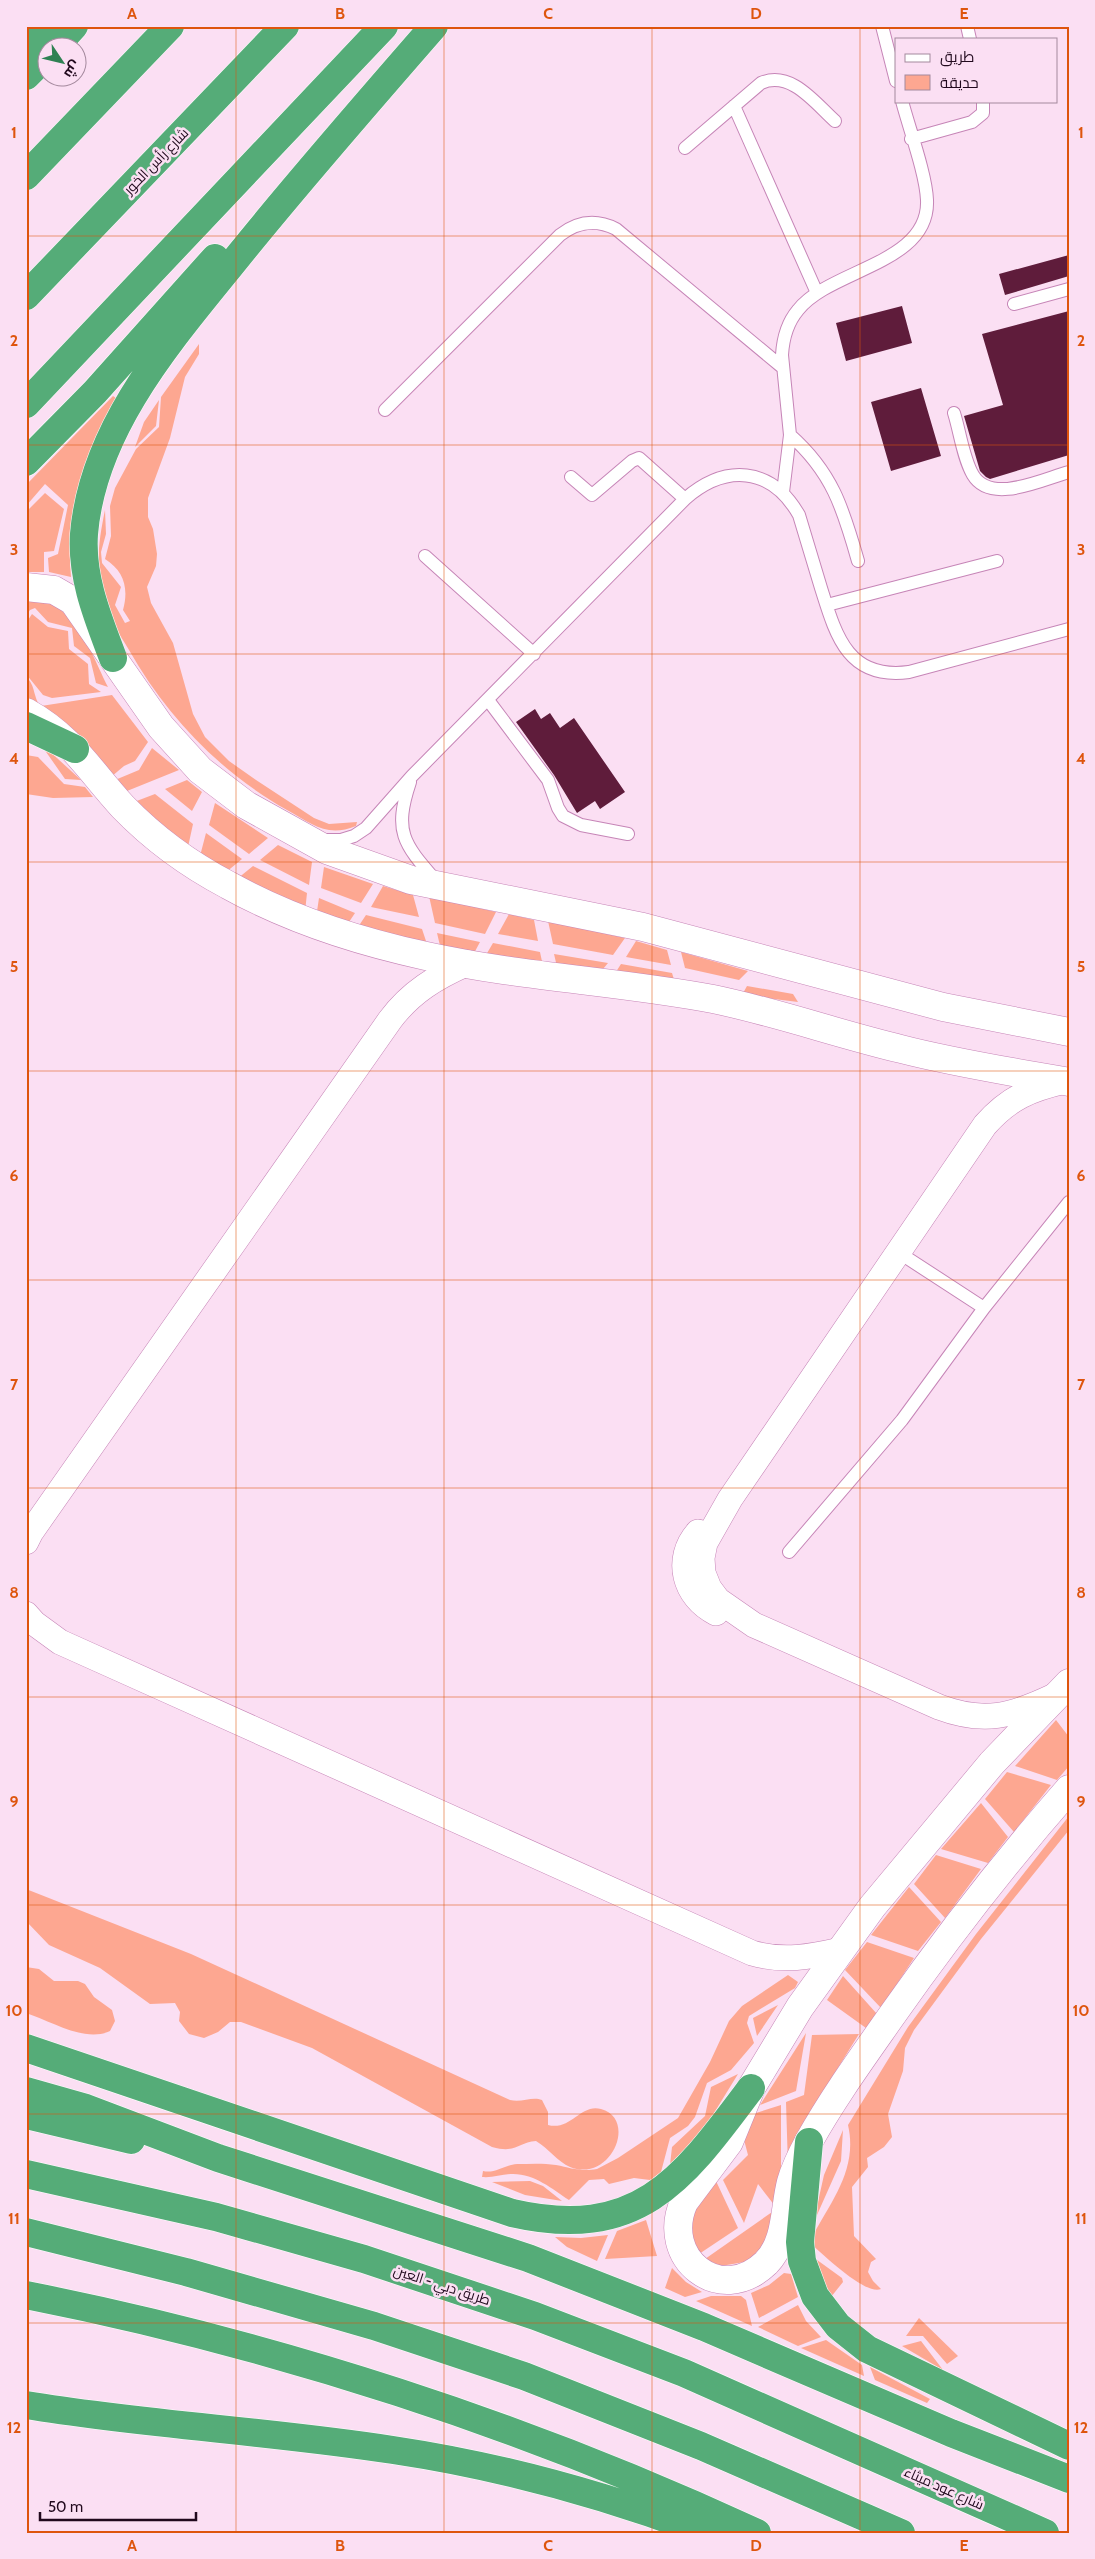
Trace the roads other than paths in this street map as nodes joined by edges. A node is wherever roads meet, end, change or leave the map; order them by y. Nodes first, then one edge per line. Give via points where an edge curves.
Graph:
1 (44, 26) edge
2 (74, 26) edge
3 (170, 26) edge
4 (286, 26) edge
5 (384, 26) edge
6 (434, 26) edge
7 (882, 26) edge
8 (63, 38) edge
9 (26, 42) edge
10 (38, 64) edge
11 (26, 76) edge
12 (895, 77) edge
13 (902, 102) edge
14 (984, 102) edge
15 (734, 106) junction
16 (835, 121) dead end
17 (911, 139) junction
18 (685, 148) dead end
19 (26, 176) edge
20 (291, 191) junction
21 (1069, 289) edge
22 (817, 293) junction
23 (26, 296) edge
24 (1014, 304) dead end
25 (782, 367) junction
26 (26, 404) edge
27 (385, 410) dead end
28 (954, 413) dead end
29 (790, 435) junction
30 (26, 462) edge
31 (1069, 472) edge
32 (571, 477) dead end
33 (783, 492) junction
34 (685, 499) junction
35 (425, 556) dead end
36 (858, 561) dead end
37 (997, 561) dead end
38 (26, 587) edge
39 (827, 605) junction
40 (1069, 629) edge
41 (534, 654) junction
42 (113, 658) junction
43 (488, 700) junction
44 (26, 712) edge
45 (26, 726) edge
46 (75, 749) junction
47 (412, 776) junction
48 (628, 834) dead end
49 (300, 837) junction
50 (440, 886) junction
51 (468, 963) junction
52 (1069, 1032) edge
53 (1067, 1081) edge
54 (1069, 1202) edge
55 (898, 1252) junction
56 (984, 1308) junction
57 (28, 1537) edge
58 (790, 1552) dead end
59 (26, 1614) edge
60 (26, 1632) edge
61 (60, 1642) junction
62 (1063, 1689) edge
63 (1069, 1789) edge
64 (841, 1950) junction
65 (26, 2048) edge
66 (752, 2088) junction
67 (26, 2091) edge
68 (26, 2115) edge
69 (809, 2142) junction
70 (218, 2158) junction
71 (26, 2174) edge
72 (26, 2232) edge
73 (26, 2295) edge
74 (26, 2405) edge
75 (842, 2443) joint
76 (1069, 2446) edge
77 (1069, 2478) edge
78 (706, 2533) edge
79 (756, 2533) edge
80 (901, 2533) edge
81 (1045, 2533) edge

1 - 9 highway
2 - 8 highway
3 - 19 highway
4 - 23 highway, شارع رأس الخور
5 - 26 highway
6 - 20 highway
7 - 12 lane
10 - 11 highway
13 - 17 lane
14 - 17 lane via 983,114 972,122
15 - 16 lane via 761,83 778,79 794,84
15 - 18 lane
15 - 22 lane
17 - 22 lane via 928,201 922,227 904,247
20 - 30 highway via 236,235 95,392
20 - 42 highway via 162,353 129,404 104,456 89,507 84,557 92,603
21 - 24 lane
22 - 25 lane via 798,309 790,321 783,343
25 - 27 lane via 616,229 588,222 577,224 560,235
25 - 29 lane
28 - 31 lane via 973,475 986,487 1004,490
29 - 33 lane
29 - 36 lane via 806,449 831,482
32 - 34 lane via 592,495 639,458
33 - 34 lane via 759,478 734,475 708,481
33 - 39 lane via 799,515
34 - 41 lane
35 - 41 lane
37 - 39 lane
38 - 42 street via 54,590 73,601
39 - 40 lane via 835,631 850,655 868,667 888,673 909,672
41 - 43 lane
42 - 49 street via 161,727 200,770 246,805
43 - 47 lane
43 - 48 lane via 548,780 563,816 581,825
44 - 46 street via 54,730
45 - 46 highway
46 - 51 street via 146,829 196,867 227,885 293,917 337,932 428,957
47 - 49 lane via 366,828 354,836 341,840
47 - 50 lane via 401,817 402,831 415,856
49 - 50 street via 354,862
50 - 52 street via 643,927 943,1007
51 - 53 street via 715,1000 904,1050
51 - 57 street via 427,983 395,1013
53 - 55 street via 1031,1089 998,1111
54 - 56 lane
55 - 56 lane
55 - 62 street via 730,1499 705,1543 703,1573 718,1600 754,1625 957,1714 996,1717 1016,1713
56 - 58 lane via 918,1401
59 - 61 street
60 - 61 street
61 - 64 street via 752,1953 789,1959
62 - 64 street via 992,1763 914,1854
63 - 69 street via 937,1952 869,2048
64 - 66 street via 800,2008
65 - 66 highway via 512,2213 563,2221 615,2214 662,2192 705,2150
66 - 69 street via 729,2142 680,2212 679,2245 691,2264 710,2276 732,2280 744,2277 766,2263 780,2242 791,2183
67 - 70 highway via 137,2126
68 - 70 highway
69 - 76 highway via 800,2242 802,2261 815,2296 838,2326 867,2349
70 - 77 highway via 528,2258 704,2327 951,2433
71 - 75 highway, طريق دبي - العين via 216,2218 421,2278 535,2316 684,2373
72 - 80 highway via 186,2272 374,2326 524,2376 701,2446
73 - 79 highway via 216,2340 439,2406 678,2496
74 - 78 highway via 434,2456 561,2486 656,2514
75 - 81 highway, شارع عود ميثاء

